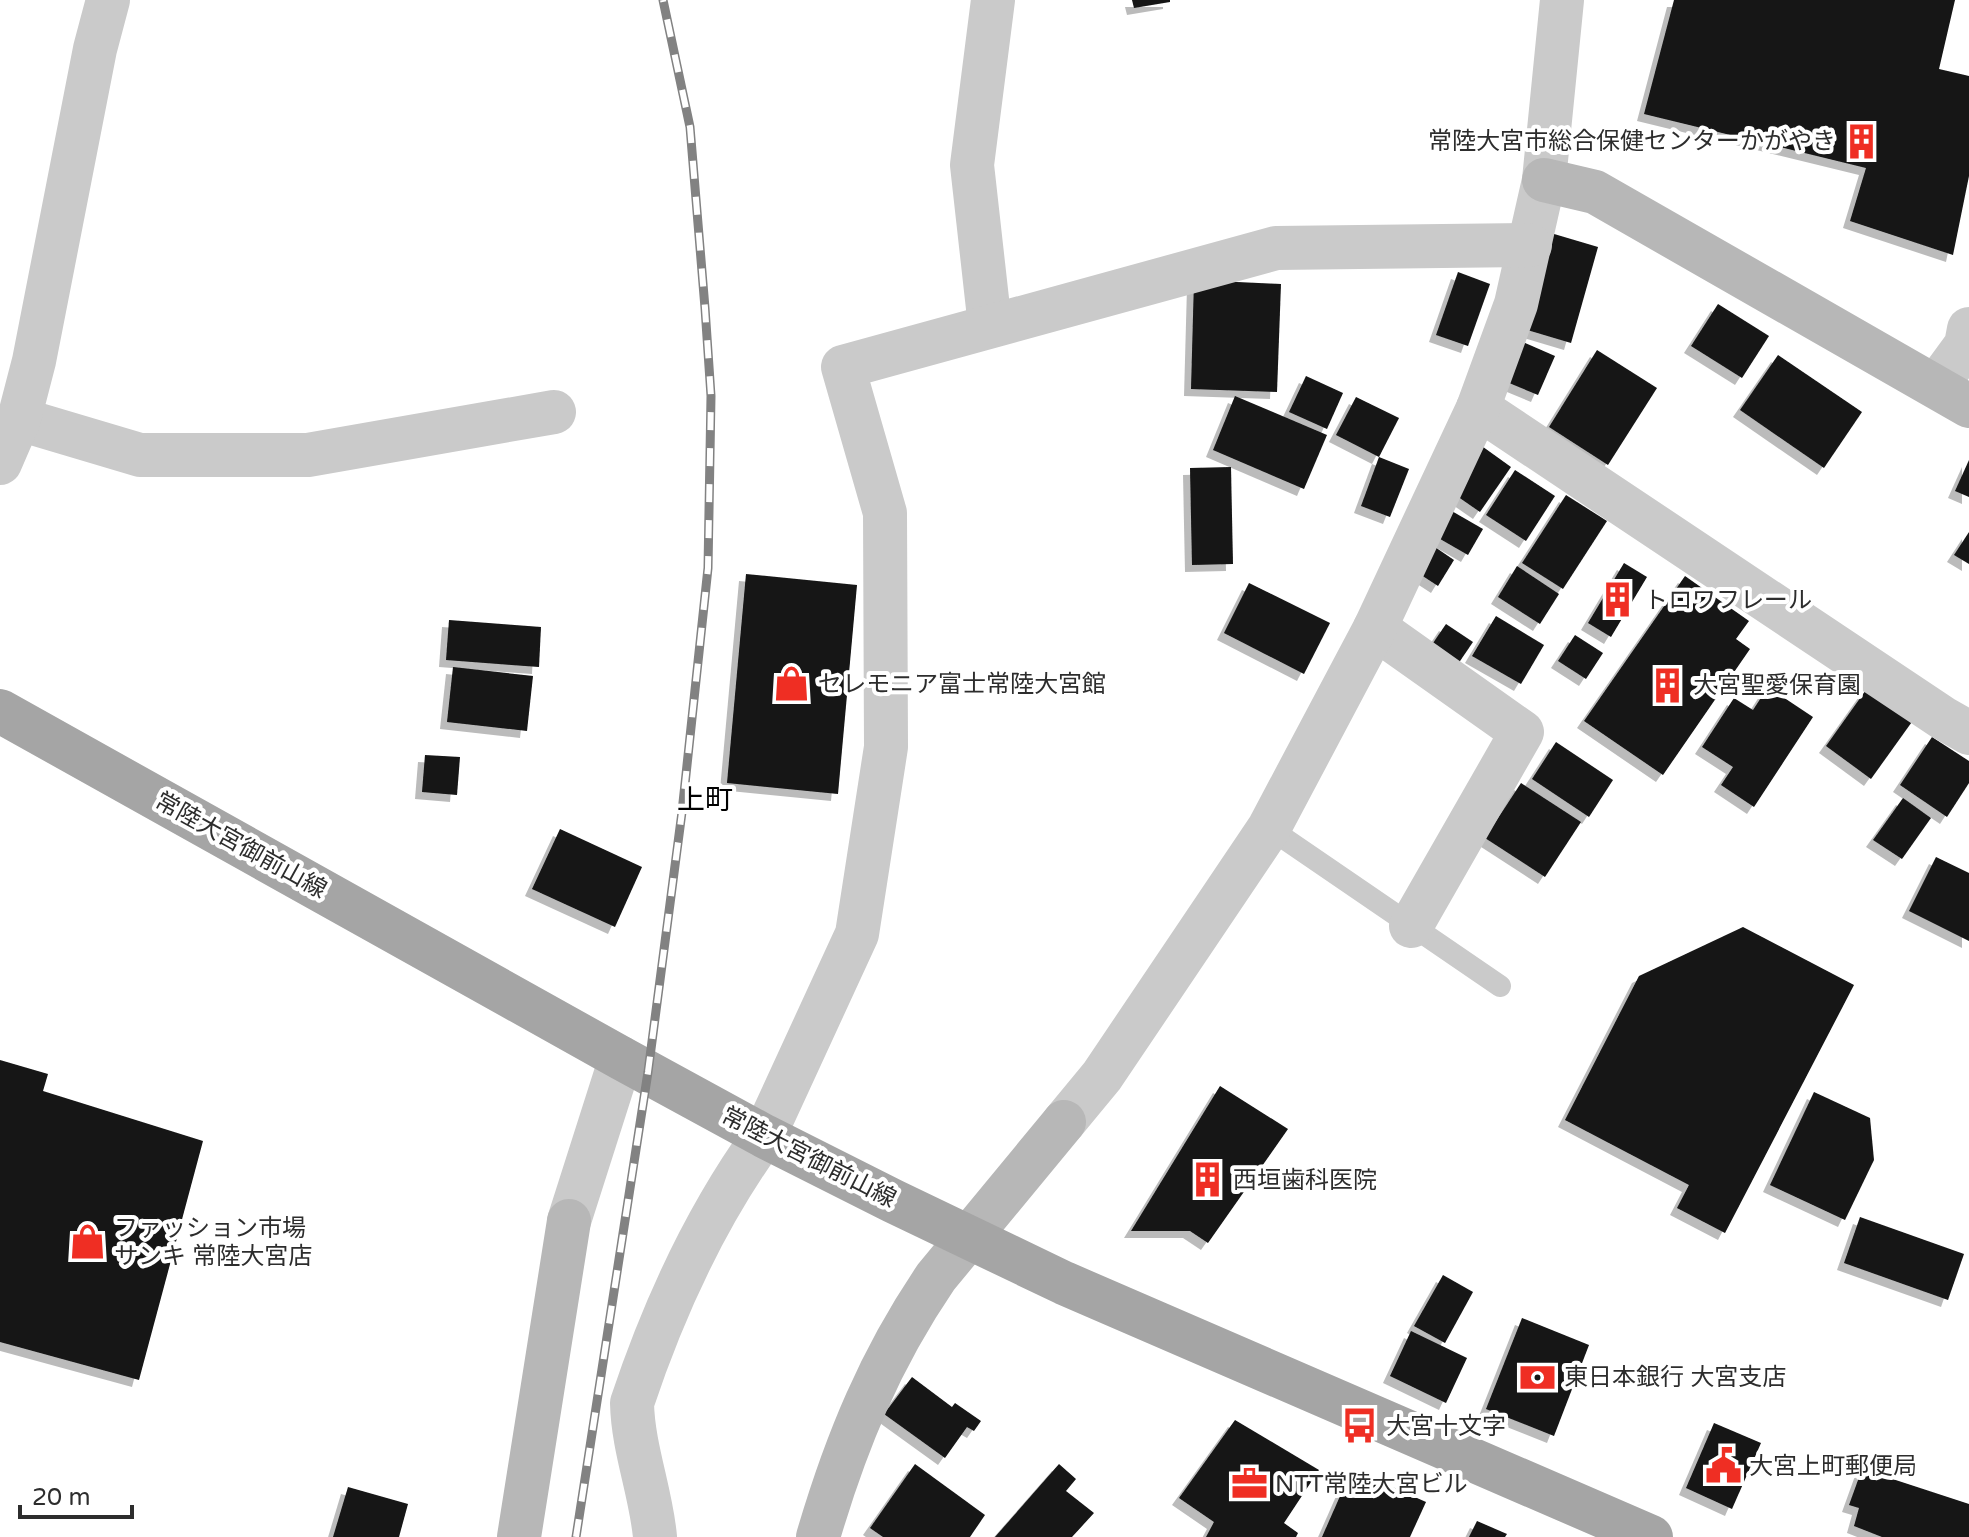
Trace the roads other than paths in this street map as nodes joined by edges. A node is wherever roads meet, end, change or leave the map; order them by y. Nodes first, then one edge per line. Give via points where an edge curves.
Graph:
1 (108, 0) edge
2 (993, 0) edge
3 (1562, 0) edge
4 (1544, 180) junction
5 (1530, 245) junction
6 (990, 326) junction
7 (1969, 329) edge
8 (1953, 396) edge
9 (1478, 408) junction
10 (554, 412) dead end
11 (19, 419) junction
12 (0, 463) edge
13 (1375, 628) junction
14 (0, 711) edge
15 (1969, 733) edge
16 (1269, 828) junction
17 (1411, 926) junction
18 (1500, 986) dead end
19 (621, 1058) junction
20 (764, 1136) junction
21 (970, 1238) junction
22 (519, 1537) edge
23 (655, 1537) edge
24 (818, 1537) edge
25 (1651, 1537) edge

1 - 11 street
2 - 6 street via 972,165
3 - 4 street
4 - 5 street
4 - 8 street via 1595,192
5 - 6 street via 1276,248
5 - 9 street via 1516,304
6 - 20 street via 843,367 885,513 886,747 857,934
7 - 8 street
9 - 13 street
9 - 15 street
10 - 11 street via 308,455 140,455
11 - 12 street
13 - 16 street
13 - 17 street via 1522,732
14 - 19 main road, 常陸大宮御前山線
16 - 17 lane
16 - 21 street via 1102,1076
17 - 18 lane
19 - 20 main road, 常陸大宮御前山線
19 - 22 street via 569,1221
20 - 21 main road, 常陸大宮御前山線
20 - 23 street via 695,1250 632,1403 632,1430
21 - 24 street via 936,1277 884,1360 837,1471
21 - 25 main road, 常陸大宮御前山線

